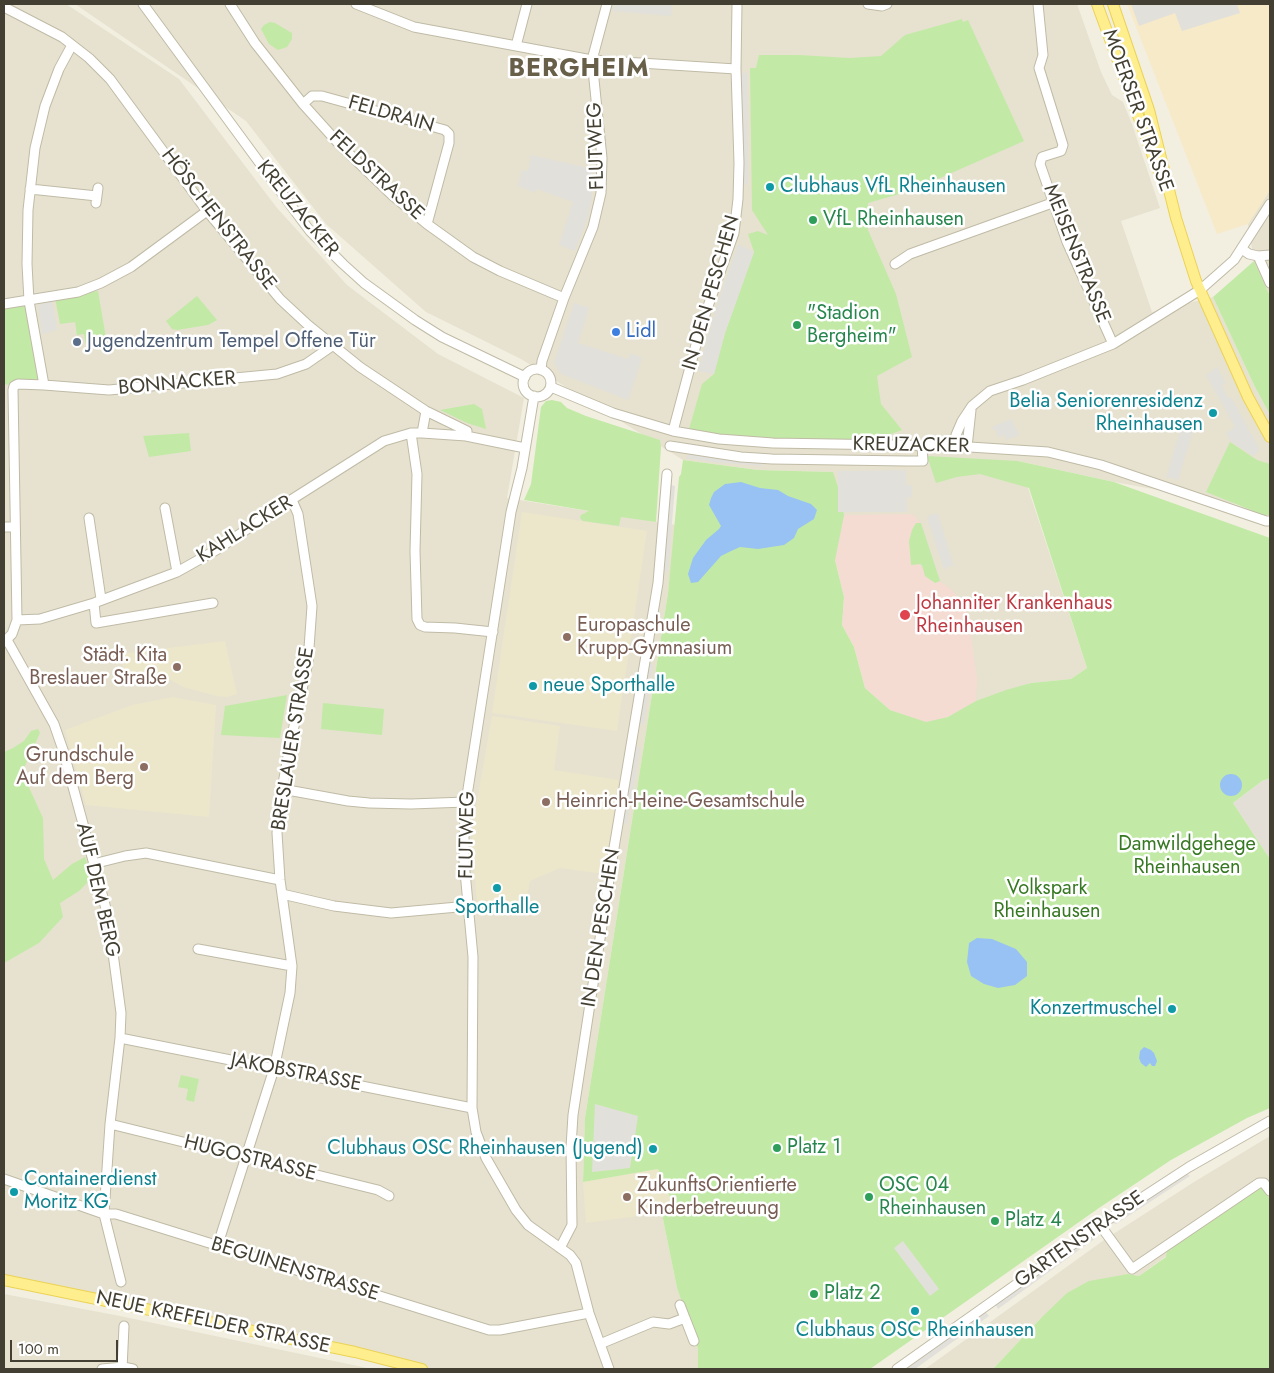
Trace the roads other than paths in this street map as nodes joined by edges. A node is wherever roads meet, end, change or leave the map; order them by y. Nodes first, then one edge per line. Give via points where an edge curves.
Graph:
1 (143, 4) edge
2 (230, 4) edge
3 (356, 4) edge
4 (527, 4) edge
5 (607, 4) edge
6 (737, 4) edge
7 (868, 4) edge
8 (887, 4) edge
9 (1038, 4) edge
10 (1098, 4) edge
11 (1112, 4) edge
12 (4, 6) edge
13 (72, 45) junction
14 (516, 46) junction
15 (592, 60) junction
16 (736, 69) junction
17 (303, 104) junction
18 (30, 189) junction
19 (97, 195) dead end
20 (1052, 203) junction
21 (1270, 204) edge
22 (207, 211) junction
23 (1176, 218) junction
24 (427, 224) junction
25 (1242, 249) junction
26 (1270, 255) edge
27 (1258, 256) junction
28 (894, 264) dead end
29 (1270, 283) edge
30 (1200, 290) junction
31 (564, 298) junction
32 (29, 301) junction
33 (4, 304) edge
34 (1113, 344) junction
35 (332, 346) junction
36 (541, 370) junction
37 (525, 377) junction
38 (44, 385) junction
39 (551, 387) junction
40 (534, 396) junction
41 (972, 406) junction
42 (426, 410) junction
43 (673, 431) junction
44 (412, 433) junction
45 (422, 433) junction
46 (466, 436) junction
47 (1270, 437) edge
48 (670, 446) dead end
49 (908, 446) junction
50 (922, 446) junction
51 (954, 446) junction
52 (967, 447) junction
53 (525, 448) junction
54 (907, 461) junction
55 (667, 474) dead end
56 (292, 500) junction
57 (166, 508) dead end
58 (89, 518) dead end
59 (1270, 521) edge
60 (4, 527) edge
61 (15, 527) junction
62 (177, 572) junction
63 (98, 601) junction
64 (213, 603) dead end
65 (17, 620) junction
66 (493, 632) junction
67 (6, 641) edge
68 (282, 788) junction
69 (466, 802) junction
70 (93, 864) junction
71 (280, 880) junction
72 (282, 894) junction
73 (469, 906) junction
74 (198, 949) dead end
75 (292, 966) junction
76 (120, 1038) junction
77 (274, 1069) junction
78 (472, 1108) junction
79 (1270, 1121) edge
80 (110, 1124) junction
81 (246, 1158) junction
82 (4, 1179) edge
83 (1270, 1191) edge
84 (389, 1196) dead end
85 (104, 1214) junction
86 (1100, 1225) junction
87 (217, 1246) junction
88 (560, 1248) junction
89 (4, 1280) edge
90 (122, 1282) dead end
91 (680, 1305) dead end
92 (589, 1313) junction
93 (685, 1318) junction
94 (124, 1326) dead end
95 (694, 1341) dead end
96 (600, 1344) junction
97 (380, 1358) junction
98 (122, 1368) edge
99 (102, 1369) edge
100 (133, 1369) edge
101 (393, 1369) edge
102 (419, 1369) edge
103 (609, 1369) edge
104 (896, 1369) edge

1 - 37 street, KREUZACKER via 310,231 343,264 364,283 442,337
2 - 17 street, FELDSTRASSE via 255,43
3 - 14 street via 414,27
4 - 14 street
5 - 15 street, FLUTWEG
6 - 16 street, IN DEN PESCHEN
7 - 8 street
9 - 20 street, MEISENSTRASSE via 1043,55 1039,68 1063,145 1061,151 1040,160
10 - 23 main road, MOERSER STRASSE
11 - 23 main road, MOERSER STRASSE via 1149,110
12 - 13 street, HÖSCHENSTRASSE
13 - 18 street via 45,106
13 - 22 street, HÖSCHENSTRASSE via 110,79
14 - 15 street
15 - 16 street
15 - 31 street, FLUTWEG via 602,158 601,193 593,227
16 - 43 street, IN DEN PESCHEN via 739,163 734,233 701,326
17 - 24 street, FELDSTRASSE via 339,144
17 - 24 street, FELDRAIN via 312,96 322,96 445,130 449,143
18 - 19 street
18 - 32 street
20 - 28 street via 910,254
20 - 34 street, MEISENSTRASSE
21 - 25 street
22 - 32 street via 119,274 78,292
22 - 35 street, HÖSCHENSTRASSE via 280,299
23 - 30 main road, MOERSER STRASSE
24 - 31 street, FELDSTRASSE via 500,272
25 - 27 street
25 - 30 street via 1224,271
26 - 27 street
27 - 29 street
30 - 34 street
30 - 47 main road, MOERSER STRASSE
31 - 36 street, FLUTWEG
32 - 33 street
32 - 38 street
34 - 41 street via 990,391
35 - 38 street, BONNACKER via 306,364 278,374 109,390
35 - 42 street, HÖSCHENSTRASSE via 383,384
36 - 37 street via 533,370
36 - 39 street via 550,376
37 - 40 street via 524,387
38 - 61 street, BONNACKER via 18,384 12,390
39 - 40 street via 544,395
39 - 43 street, KREUZACKER via 613,413
40 - 53 street, FLUTWEG
41 - 51 street via 962,421
41 - 52 street
42 - 45 street
42 - 46 street, KAHLACKER via 467,431
43 - 49 street, KREUZACKER via 750,442
44 - 45 street, KAHLACKER
44 - 56 street, KAHLACKER via 384,441
44 - 66 street via 417,474 417,620 425,627
45 - 46 street, KAHLACKER
46 - 53 street, KAHLACKER
48 - 54 street via 772,459
49 - 50 street, KREUZACKER
49 - 54 street
50 - 51 street, KREUZACKER
50 - 54 street via 923,461
51 - 52 street, KREUZACKER
52 - 59 street, KREUZACKER via 1048,452 1102,465
53 - 66 street, FLUTWEG via 511,512
55 - 88 street, IN DEN PESCHEN via 658,582 573,1115 572,1225
56 - 62 street, KAHLACKER
56 - 68 street, BRESLAUER STRASSE via 298,514 312,606 308,662
57 - 62 street
58 - 63 street
60 - 61 street
61 - 65 street
62 - 63 street, KAHLACKER
63 - 64 street via 96,623
63 - 65 street, KAHLACKER via 40,619
65 - 67 street
66 - 69 street, FLUTWEG
67 - 70 street, AUF DEM BERG via 54,724
68 - 69 street via 369,803
68 - 71 street, BRESLAUER STRASSE via 277,833
69 - 73 street, FLUTWEG via 464,861
70 - 71 street via 146,853
70 - 76 street, AUF DEM BERG via 108,916 121,1012
71 - 72 street, BRESLAUER STRASSE
72 - 73 street via 334,906 390,912
72 - 75 street, BRESLAUER STRASSE
73 - 78 street, FLUTWEG via 473,957
74 - 75 street
75 - 77 street, BRESLAUER STRASSE via 290,993
76 - 77 street, JAKOBSTRASSE
76 - 80 street, AUF DEM BERG
77 - 78 street, JAKOBSTRASSE
77 - 81 street, BRESLAUER STRASSE
78 - 88 street, FLUTWEG via 476,1132 486,1158 516,1210 533,1229
79 - 86 street, GARTENSTRASSE via 1189,1167
80 - 81 street, HUGOSTRASSE
80 - 85 street, AUF DEM BERG
81 - 84 street, HUGOSTRASSE via 378,1190
81 - 87 street, BRESLAUER STRASSE
82 - 85 street, BEGUINENSTRASSE
83 - 86 street via 1264,1183 1259,1183 1132,1269
85 - 87 street, BEGUINENSTRASSE via 116,1214
85 - 90 street, AUF DEM BERG
86 - 104 street, GARTENSTRASSE
87 - 92 street, BEGUINENSTRASSE via 489,1330
88 - 92 street via 576,1263
89 - 97 main road, NEUE KREFELDER STRASSE
91 - 93 street
92 - 96 street
93 - 95 street
93 - 96 street via 669,1324 653,1322
94 - 98 street
96 - 103 street
97 - 101 main road
97 - 102 main road, NEUE KREFELDER STRASSE
98 - 99 street
98 - 100 street

